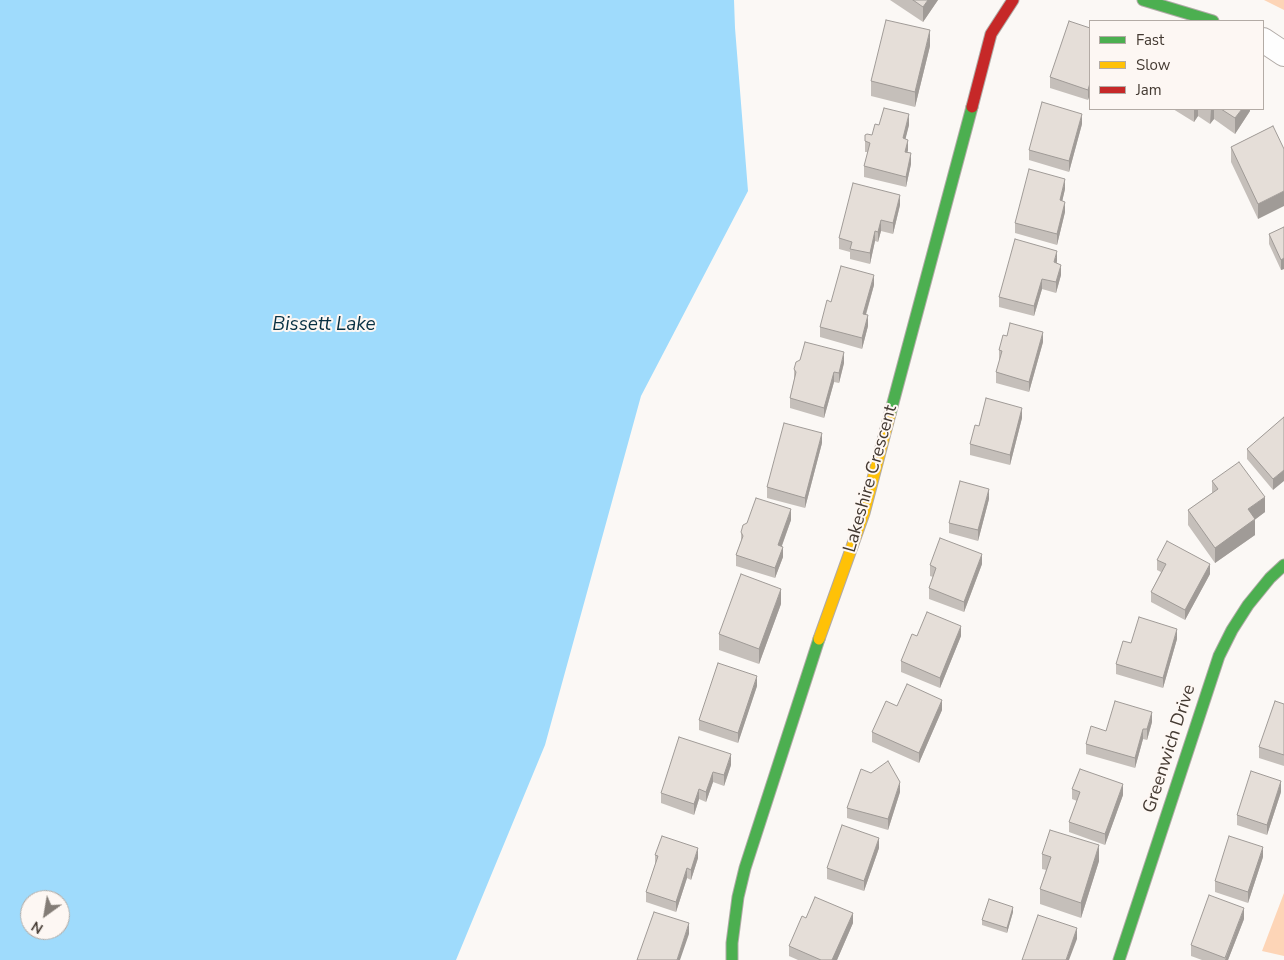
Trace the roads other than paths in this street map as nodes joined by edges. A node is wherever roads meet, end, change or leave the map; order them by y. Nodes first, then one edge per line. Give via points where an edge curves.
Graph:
1 (1013, 0) edge
2 (1143, 0) edge
3 (1210, 20) edge
4 (1264, 41) edge
5 (1284, 54) edge
6 (1284, 565) edge
7 (732, 960) edge
8 (1119, 960) edge

1 - 7 street, Lakeshire Crescent via 991,34 864,513 820,636 745,868 738,897
2 - 3 street
4 - 5 street
6 - 8 street, Greenwich Drive via 1248,605 1219,656

